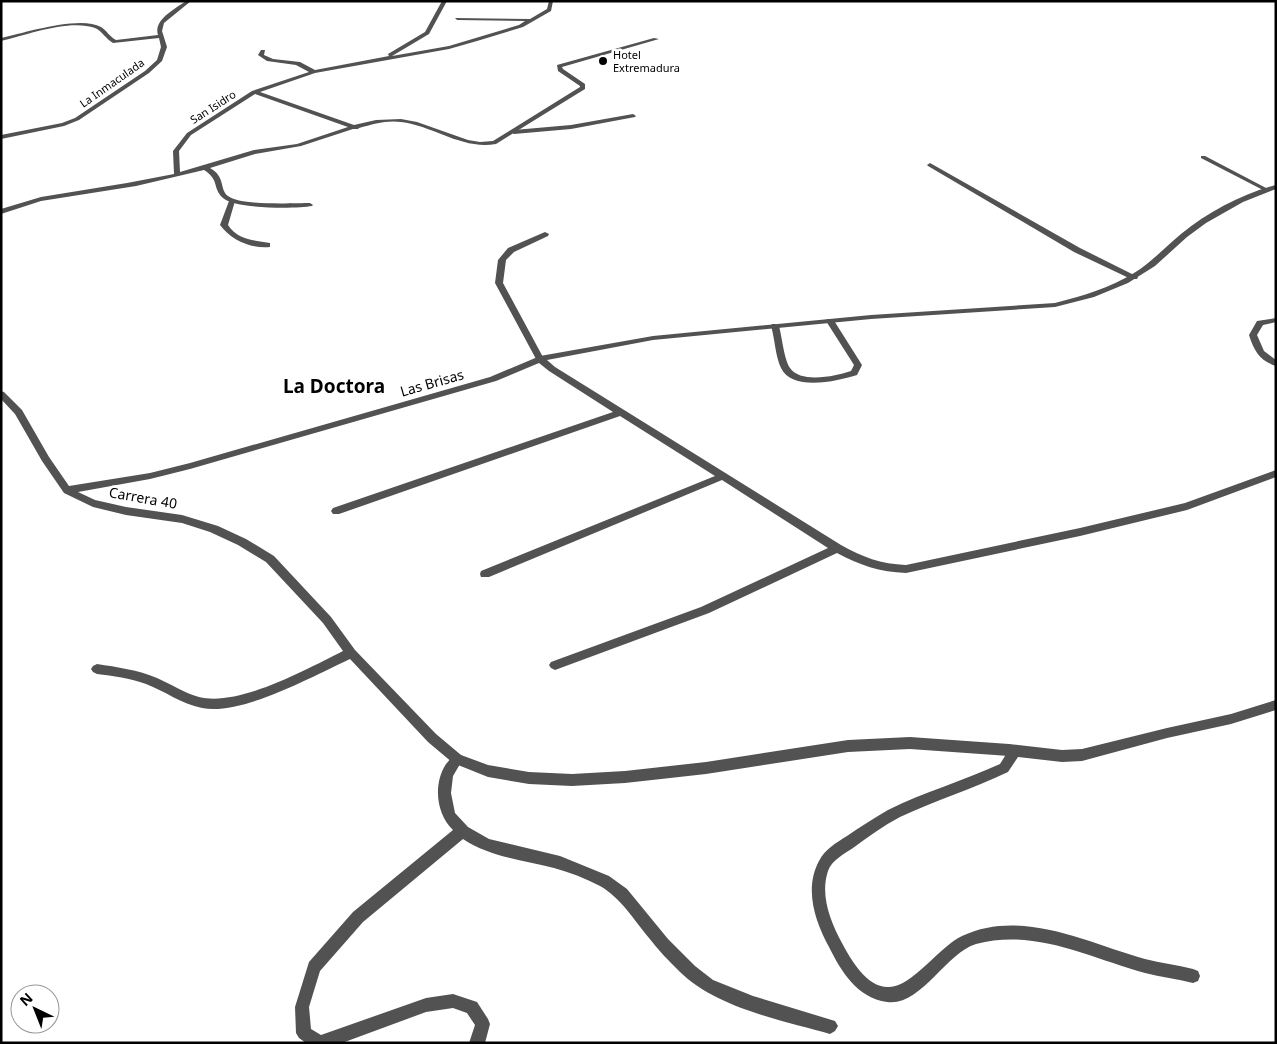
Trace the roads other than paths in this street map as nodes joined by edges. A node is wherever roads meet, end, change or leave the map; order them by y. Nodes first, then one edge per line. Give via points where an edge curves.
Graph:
1 (189, 1) edge
2 (445, 1) edge
3 (551, 1) edge
4 (457, 19) dead end
5 (532, 20) junction
6 (161, 36) junction
7 (656, 38) dead end
8 (1, 40) edge
9 (263, 51) dead end
10 (377, 61) junction
11 (314, 72) junction
12 (254, 92) junction
13 (633, 116) dead end
14 (356, 128) junction
15 (514, 132) junction
16 (1, 138) edge
17 (1203, 157) dead end
18 (930, 165) dead end
19 (205, 168) junction
20 (177, 174) junction
21 (1276, 187) edge
22 (1265, 189) junction
23 (232, 201) junction
24 (310, 205) dead end
25 (1, 212) edge
26 (545, 234) dead end
27 (267, 245) dead end
28 (1134, 277) junction
29 (1276, 320) edge
30 (830, 321) junction
31 (775, 326) junction
32 (540, 359) junction
33 (1276, 364) edge
34 (1, 394) edge
35 (621, 412) junction
36 (1276, 474) edge
37 (724, 476) junction
38 (67, 491) junction
39 (336, 511) dead end
40 (837, 548) junction
41 (485, 574) dead end
42 (351, 653) junction
43 (555, 665) dead end
44 (97, 669) dead end
45 (1276, 705) edge
46 (1009, 750) junction
47 (457, 759) junction
48 (463, 831) junction
49 (1193, 976) dead end
50 (830, 1026) dead end
51 (320, 1043) edge
52 (477, 1043) edge

1 - 6 street, La Inmaculada via 162,22
2 - 10 street, San Isidro via 427,33
3 - 5 street, San Isidro via 549,10
4 - 5 street
5 - 10 street, San Isidro via 475,40
6 - 8 street via 115,42 96,26 74,26
6 - 16 street, La Inmaculada via 164,48 158,61 147,72 77,119
7 - 15 street via 560,66 560,70 583,88
9 - 11 street via 261,55 271,61 296,63
10 - 11 street, San Isidro
11 - 12 street, San Isidro
12 - 14 street
12 - 20 street, San Isidro via 189,134 176,151
13 - 15 street via 570,127
14 - 15 street via 397,120 481,145 494,143
14 - 19 street via 300,145 255,152
17 - 22 street
18 - 28 street via 1077,250
19 - 20 street
19 - 23 street via 214,172 226,198
20 - 25 street via 41,199
21 - 22 street, Las Brisas
22 - 28 street, Las Brisas via 1196,226
23 - 24 street
23 - 27 street via 224,225 229,233 238,240
26 - 32 street via 511,250 502,260 499,283
28 - 30 street, Las Brisas via 1110,289 1055,305
29 - 33 street via 1260,323 1252,336 1262,357
30 - 31 street, Las Brisas
30 - 31 street via 858,365 854,374 810,380 797,377 786,368
31 - 32 street, Las Brisas via 653,338
32 - 35 street via 552,370
32 - 38 street, Las Brisas via 493,379 200,463
34 - 38 street via 19,412
35 - 37 street
35 - 39 street
36 - 40 street via 1187,506 906,569 867,564
37 - 40 street
37 - 41 street
38 - 42 street, Carrera 40 via 93,503 126,512 182,519 242,542 270,559 327,620
40 - 43 street via 705,610
42 - 44 street via 269,690 210,705 126,673
42 - 47 street, Carrera 40 via 432,738
45 - 46 street, Carrera 40 via 1231,720 1082,755 1040,755
46 - 47 street, Carrera 40 via 910,743 848,746 706,768 572,780 529,778 488,771
46 - 49 street via 1012,757 1004,768 895,813 831,855 823,868 819,906 846,964 874,992 890,995 902,992 925,975 956,946 982,936 1025,932 1061,938 1146,966
47 - 48 street via 447,776 444,797 452,820
48 - 50 street via 497,848 556,861 605,882 634,905 660,942 707,984 743,1000
48 - 51 street via 358,917 314,967 302,1007 304,1033
51 - 52 street via 426,1005 453,1001 472,1007 483,1024

